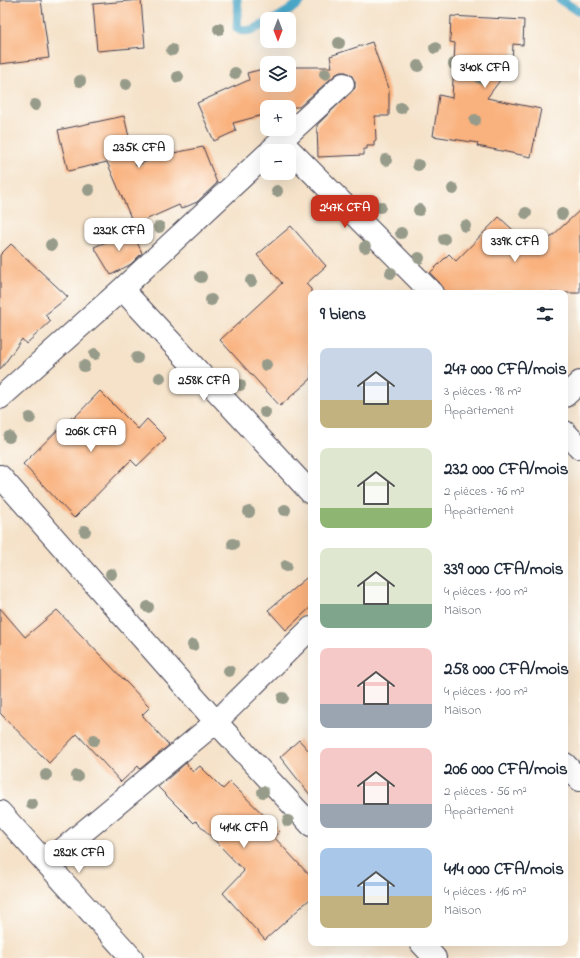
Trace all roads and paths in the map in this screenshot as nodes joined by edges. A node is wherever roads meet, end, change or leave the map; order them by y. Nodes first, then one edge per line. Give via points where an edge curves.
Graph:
1 (343, 84) dead end
2 (278, 144) edge
3 (260, 161) edge
4 (296, 170) edge
5 (122, 289) junction
6 (429, 290) edge
7 (580, 382) edge
8 (568, 393) edge
9 (0, 398) edge
10 (568, 435) edge
11 (580, 448) edge
12 (0, 476) edge
13 (308, 489) edge
14 (308, 631) edge
15 (216, 722) junction
16 (568, 767) edge
17 (580, 780) edge
18 (0, 812) edge
19 (308, 822) edge
20 (46, 863) junction
21 (424, 946) edge
22 (132, 958) edge
23 (435, 958) edge

1 - 2 street
3 - 5 street
4 - 6 street
5 - 9 street
5 - 13 street
7 - 8 street
10 - 11 street
12 - 15 street
14 - 15 street
15 - 19 street
15 - 20 street
16 - 17 street
18 - 20 street
20 - 22 street
21 - 23 street

